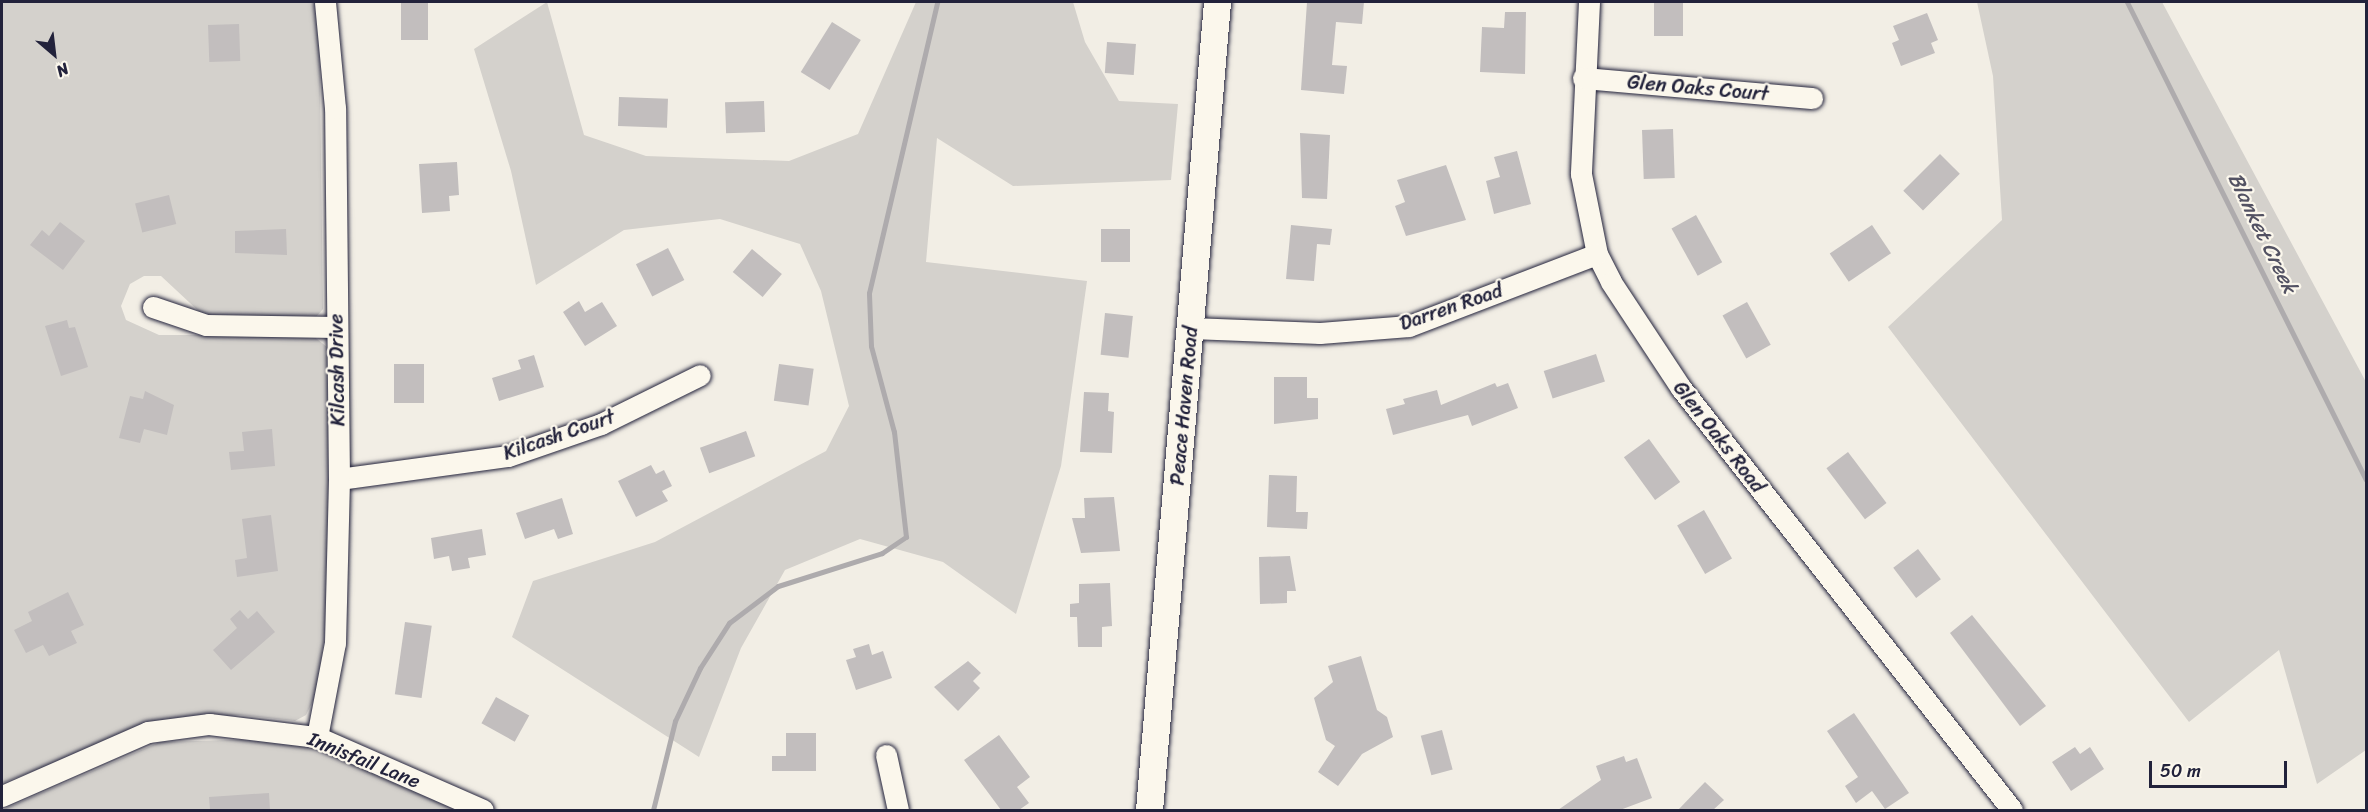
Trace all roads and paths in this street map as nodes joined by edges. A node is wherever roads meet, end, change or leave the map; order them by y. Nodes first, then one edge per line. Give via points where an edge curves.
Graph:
1 (325, 2) edge
2 (1217, 2) edge
3 (1589, 2) edge
4 (1583, 78) junction
5 (1812, 98) dead end
6 (1597, 254) junction
7 (153, 306) dead end
8 (336, 327) junction
9 (1191, 328) junction
10 (700, 375) dead end
11 (339, 479) junction
12 (317, 737) junction
13 (886, 755) dead end
14 (2, 796) edge
15 (483, 810) edge
16 (898, 810) edge
17 (1149, 810) edge
18 (2012, 810) edge

1 - 8 street, Kilcash Drive via 335,108
2 - 9 main road, Peace Haven Road
3 - 4 street, Glen Oaks Road
4 - 5 street, Glen Oaks Court
4 - 6 street, Glen Oaks Road via 1581,174
6 - 9 street, Darren Road via 1409,326 1320,333
6 - 18 street, Glen Oaks Road via 1681,388
7 - 8 street via 206,325
8 - 11 street, Kilcash Drive
9 - 17 main road, Peace Haven Road
10 - 11 street, Kilcash Court via 601,424 508,456
11 - 12 street, Kilcash Drive via 335,643
12 - 14 street, Innisfail Lane via 208,724 148,732
12 - 15 street, Innisfail Lane
13 - 16 street

